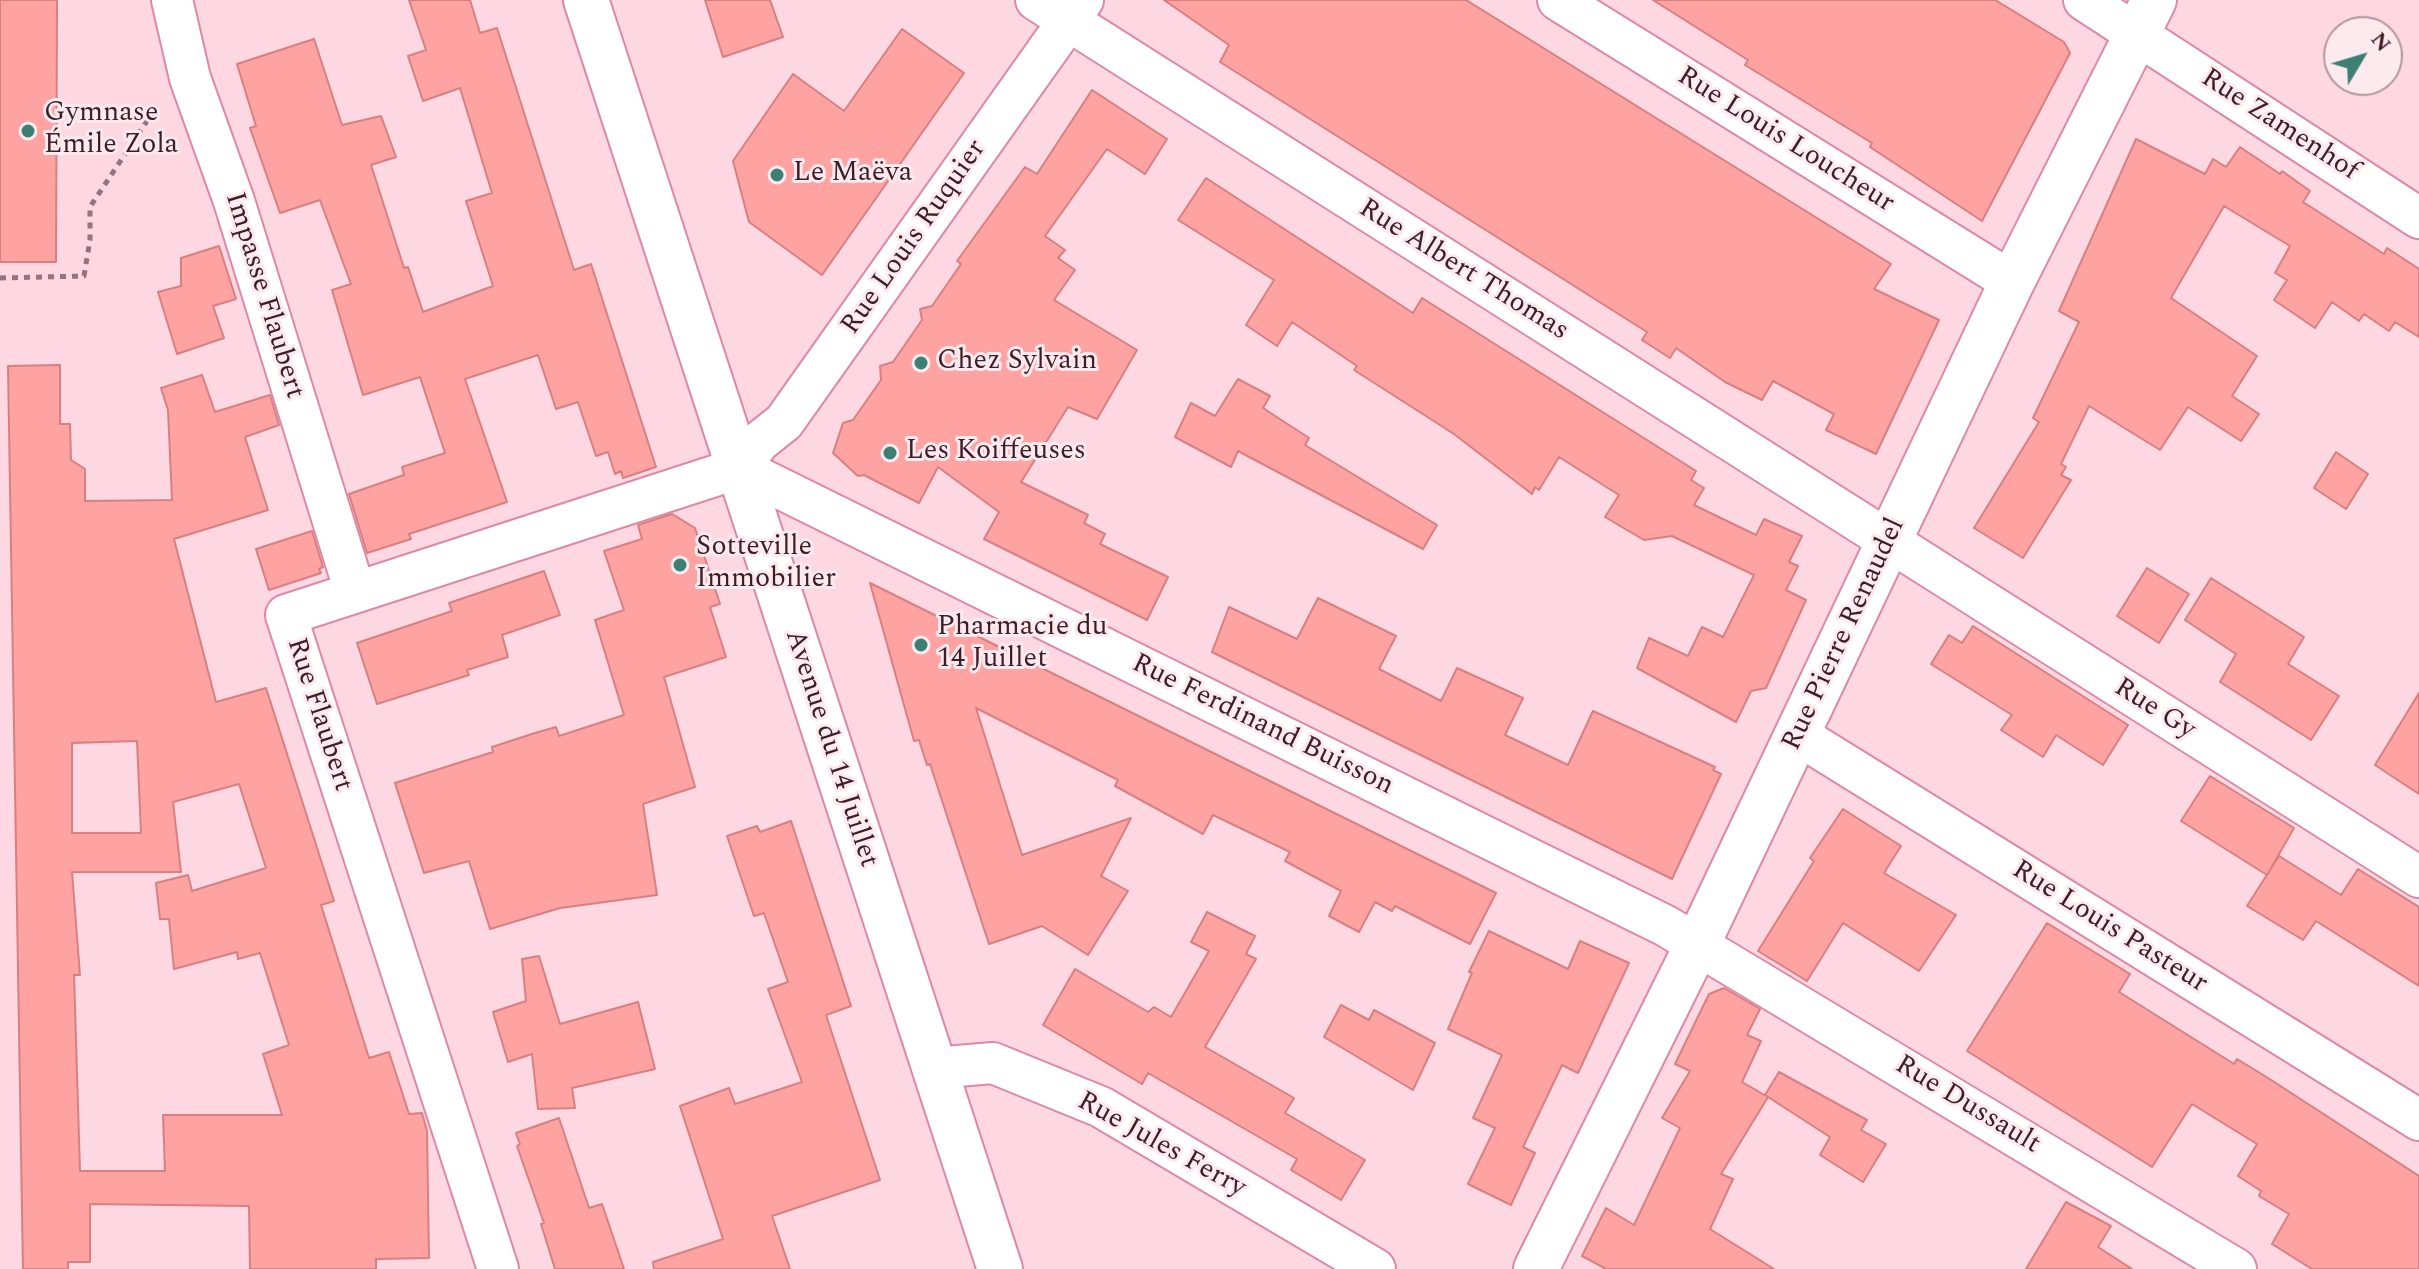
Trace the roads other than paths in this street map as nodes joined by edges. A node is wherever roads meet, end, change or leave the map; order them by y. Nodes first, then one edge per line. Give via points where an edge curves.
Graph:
1 (172, 0) edge
2 (586, 0) edge
3 (1036, 0) edge
4 (1558, 0) edge
5 (2084, 0) edge
6 (1076, 10) edge
7 (2146, 18) edge
8 (2419, 218) edge
9 (2012, 282) junction
10 (739, 468) junction
11 (1890, 542) junction
12 (355, 592) junction
13 (1798, 735) junction
14 (2419, 877) edge
15 (1698, 943) junction
16 (934, 1068) junction
17 (2419, 1120) edge
18 (498, 1269) edge
19 (1000, 1269) edge
20 (1375, 1269) edge
21 (1536, 1269) edge
22 (2236, 1269) edge

1 - 12 street, Impasse Flaubert via 190,78 234,201
2 - 10 street, Avenue du 14 Juillet
3 - 6 street, Rue Albert Thomas
4 - 9 street, Rue Louis Loucheur
5 - 7 street, Rue Zamenhof
6 - 10 street, Rue Louis Ruquier via 784,422
6 - 11 street, Rue Albert Thomas
7 - 8 street, Rue Zamenhof
7 - 9 street, Rue Pierre Renaudel
9 - 11 street, Rue Pierre Renaudel
10 - 12 street, Rue Flaubert
10 - 15 street, Rue Ferdinand Buisson
10 - 16 street, Avenue du 14 Juillet
11 - 13 street, Rue Pierre Renaudel
11 - 14 street, Rue Gy
12 - 18 street, Rue Flaubert via 286,615
13 - 15 street, Rue Pierre Renaudel
13 - 17 street, Rue Louis Pasteur
15 - 21 street, Rue Pierre Renaudel
15 - 22 street, Rue Dussault
16 - 19 street, Avenue du 14 Juillet
16 - 20 street, Rue Jules Ferry via 993,1063 1101,1107

